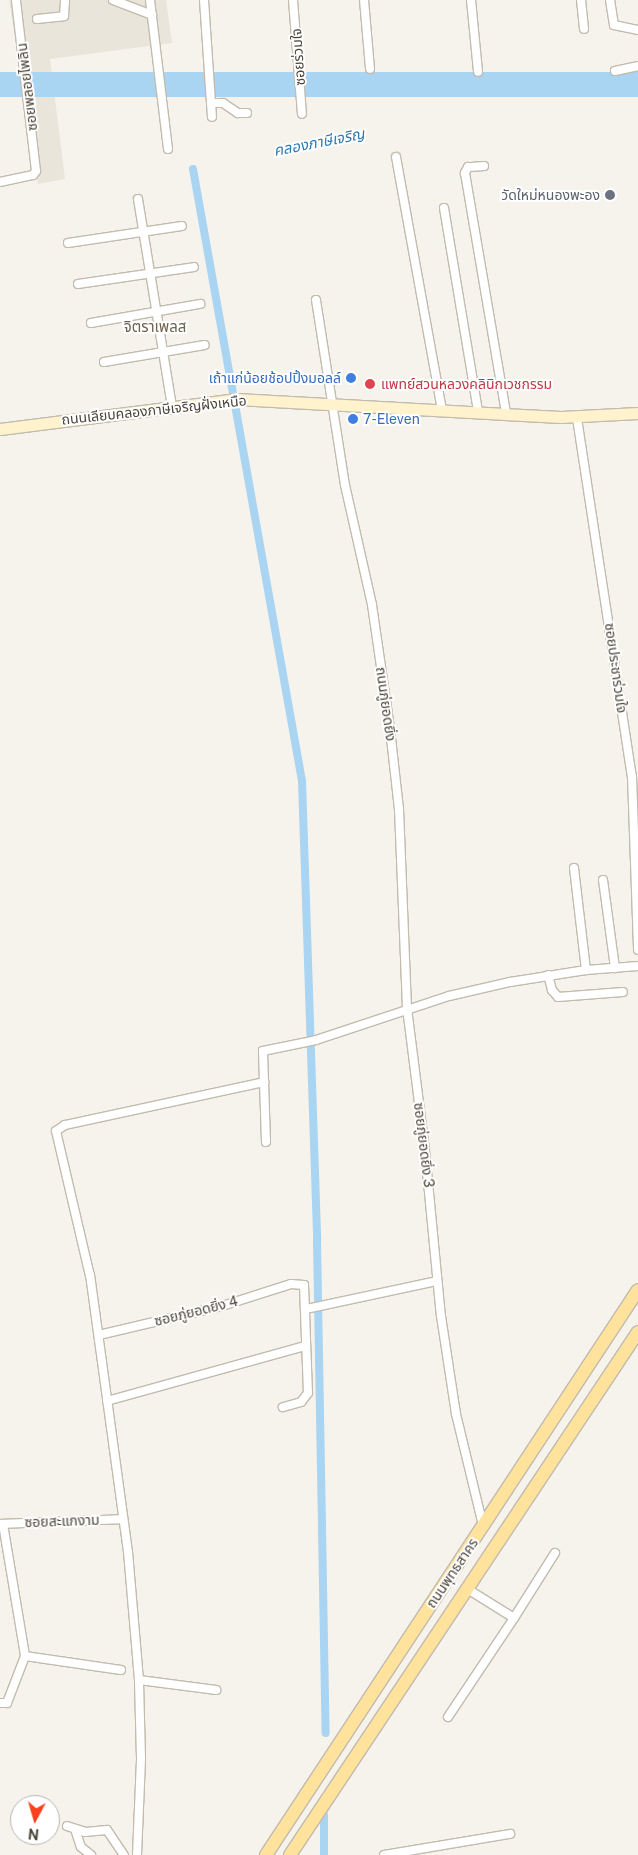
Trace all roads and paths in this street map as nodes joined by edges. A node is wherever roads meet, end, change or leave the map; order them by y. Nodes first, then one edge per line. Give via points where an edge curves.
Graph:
1 (16, 0) edge
2 (65, 0) edge
3 (113, 0) edge
4 (150, 0) edge
5 (204, 0) edge
6 (293, 0) edge
7 (364, 0) edge
8 (471, 0) edge
9 (581, 0) edge
10 (610, 0) edge
11 (152, 15) junction
12 (37, 19) dead end
13 (584, 29) dead end
14 (638, 30) edge
15 (638, 66) edge
16 (370, 69) dead end
17 (615, 71) dead end
18 (478, 72) dead end
19 (211, 103) junction
20 (247, 113) dead end
21 (302, 114) dead end
22 (212, 117) dead end
23 (168, 149) dead end
24 (396, 157) dead end
25 (484, 166) dead end
26 (0, 182) edge
27 (138, 199) dead end
28 (444, 208) dead end
29 (182, 226) dead end
30 (144, 232) junction
31 (68, 243) dead end
32 (194, 267) dead end
33 (151, 274) junction
34 (78, 284) dead end
35 (316, 300) dead end
36 (200, 304) dead end
37 (158, 313) junction
38 (91, 323) dead end
39 (205, 345) dead end
40 (164, 352) junction
41 (104, 362) dead end
42 (333, 404) junction
43 (172, 406) junction
44 (442, 410) junction
45 (478, 412) junction
46 (506, 413) junction
47 (638, 413) edge
48 (577, 418) junction
49 (0, 429) edge
50 (574, 868) dead end
51 (603, 880) dead end
52 (638, 950) edge
53 (638, 966) edge
54 (615, 968) junction
55 (586, 970) junction
56 (548, 975) junction
57 (623, 992) dead end
58 (407, 1008) junction
59 (264, 1082) junction
60 (266, 1142) dead end
61 (437, 1281) junction
62 (638, 1290) edge
63 (306, 1309) junction
64 (638, 1332) edge
65 (99, 1335) junction
66 (305, 1346) junction
67 (107, 1401) junction
68 (283, 1407) dead end
69 (123, 1519) junction
70 (2, 1524) edge
71 (484, 1526) junction
72 (555, 1553) dead end
73 (466, 1588) junction
74 (514, 1618) junction
75 (25, 1656) junction
76 (121, 1670) dead end
77 (139, 1680) junction
78 (216, 1690) dead end
79 (0, 1703) edge
80 (448, 1717) dead end
81 (510, 1834) dead end
82 (91, 1855) edge
83 (123, 1855) edge
84 (137, 1855) edge
85 (266, 1855) edge
86 (290, 1855) edge
87 (384, 1855) edge

1 - 26 street, ซอยพลอยไพลิน via 34,174
2 - 12 street via 64,16
3 - 11 street
4 - 11 street
5 - 19 street
6 - 21 street, ซอยร่วมใจ
7 - 16 street
8 - 18 street
9 - 13 street
10 - 14 street via 614,25
11 - 23 street
15 - 17 street
19 - 20 street via 223,103 238,113
19 - 22 street
24 - 44 street
25 - 46 street via 468,167 466,173
27 - 30 street
28 - 45 street
29 - 30 street
30 - 31 street
30 - 33 street
32 - 33 street
33 - 34 street
33 - 37 street
35 - 42 street, ถนนภู่ยอดยิ่ง
36 - 37 street
37 - 38 street
37 - 40 street
39 - 40 street
40 - 41 street
40 - 43 street
42 - 43 main road, ถนนเลียบคลองภาษีเจริญฝั่งเหนือ via 232,399
42 - 44 main road, ถนนเลียบคลองภาษีเจริญฝั่งเหนือ
42 - 58 street, ถนนภู่ยอดยิ่ง via 372,605 390,729 399,809
43 - 49 main road, ถนนเลียบคลองภาษีเจริญฝั่งเหนือ
44 - 45 main road, ถนนเลียบคลองภาษีเจริญฝั่งเหนือ
45 - 46 main road, ถนนเลียบคลองภาษีเจริญฝั่งเหนือ
46 - 48 main road, ถนนเลียบคลองภาษีเจริญฝั่งเหนือ
47 - 48 main road, ถนนเลียบคลองภาษีเจริญฝั่งเหนือ
48 - 52 street, ซอยประชาร่วมใจ via 632,776
50 - 55 street
51 - 54 street
53 - 54 street
54 - 55 street
55 - 56 street
56 - 57 street via 552,990 558,997
56 - 58 street
58 - 59 street via 316,1040 263,1051
58 - 61 street, ซอยภู่ยอดยิ่ง 3
59 - 60 street
59 - 65 street via 65,1125 56,1131 90,1276
61 - 63 street
61 - 71 street, ซอยภู่ยอดยิ่ง 3 via 456,1414
62 - 71 main road, ถนนพุทธสาคร
63 - 65 street, ซอยภู่ยอดยิ่ง 4 via 304,1285 291,1284 222,1306
63 - 66 street
64 - 73 main road, ถนนพุทธสาคร
65 - 67 street
66 - 67 street
66 - 68 street via 306,1399
67 - 69 street
69 - 70 street, ซอยสะแกงาม
69 - 77 street
70 - 75 street
71 - 85 main road, ถนนพุทธสาคร
72 - 74 street
73 - 74 street
73 - 86 main road, ถนนพุทธสาคร
74 - 80 street
75 - 76 street
75 - 79 street via 7,1702
77 - 78 street
77 - 84 street via 142,1758
81 - 87 street
82 - 83 street via 81,1847 71,1828 107,1830

